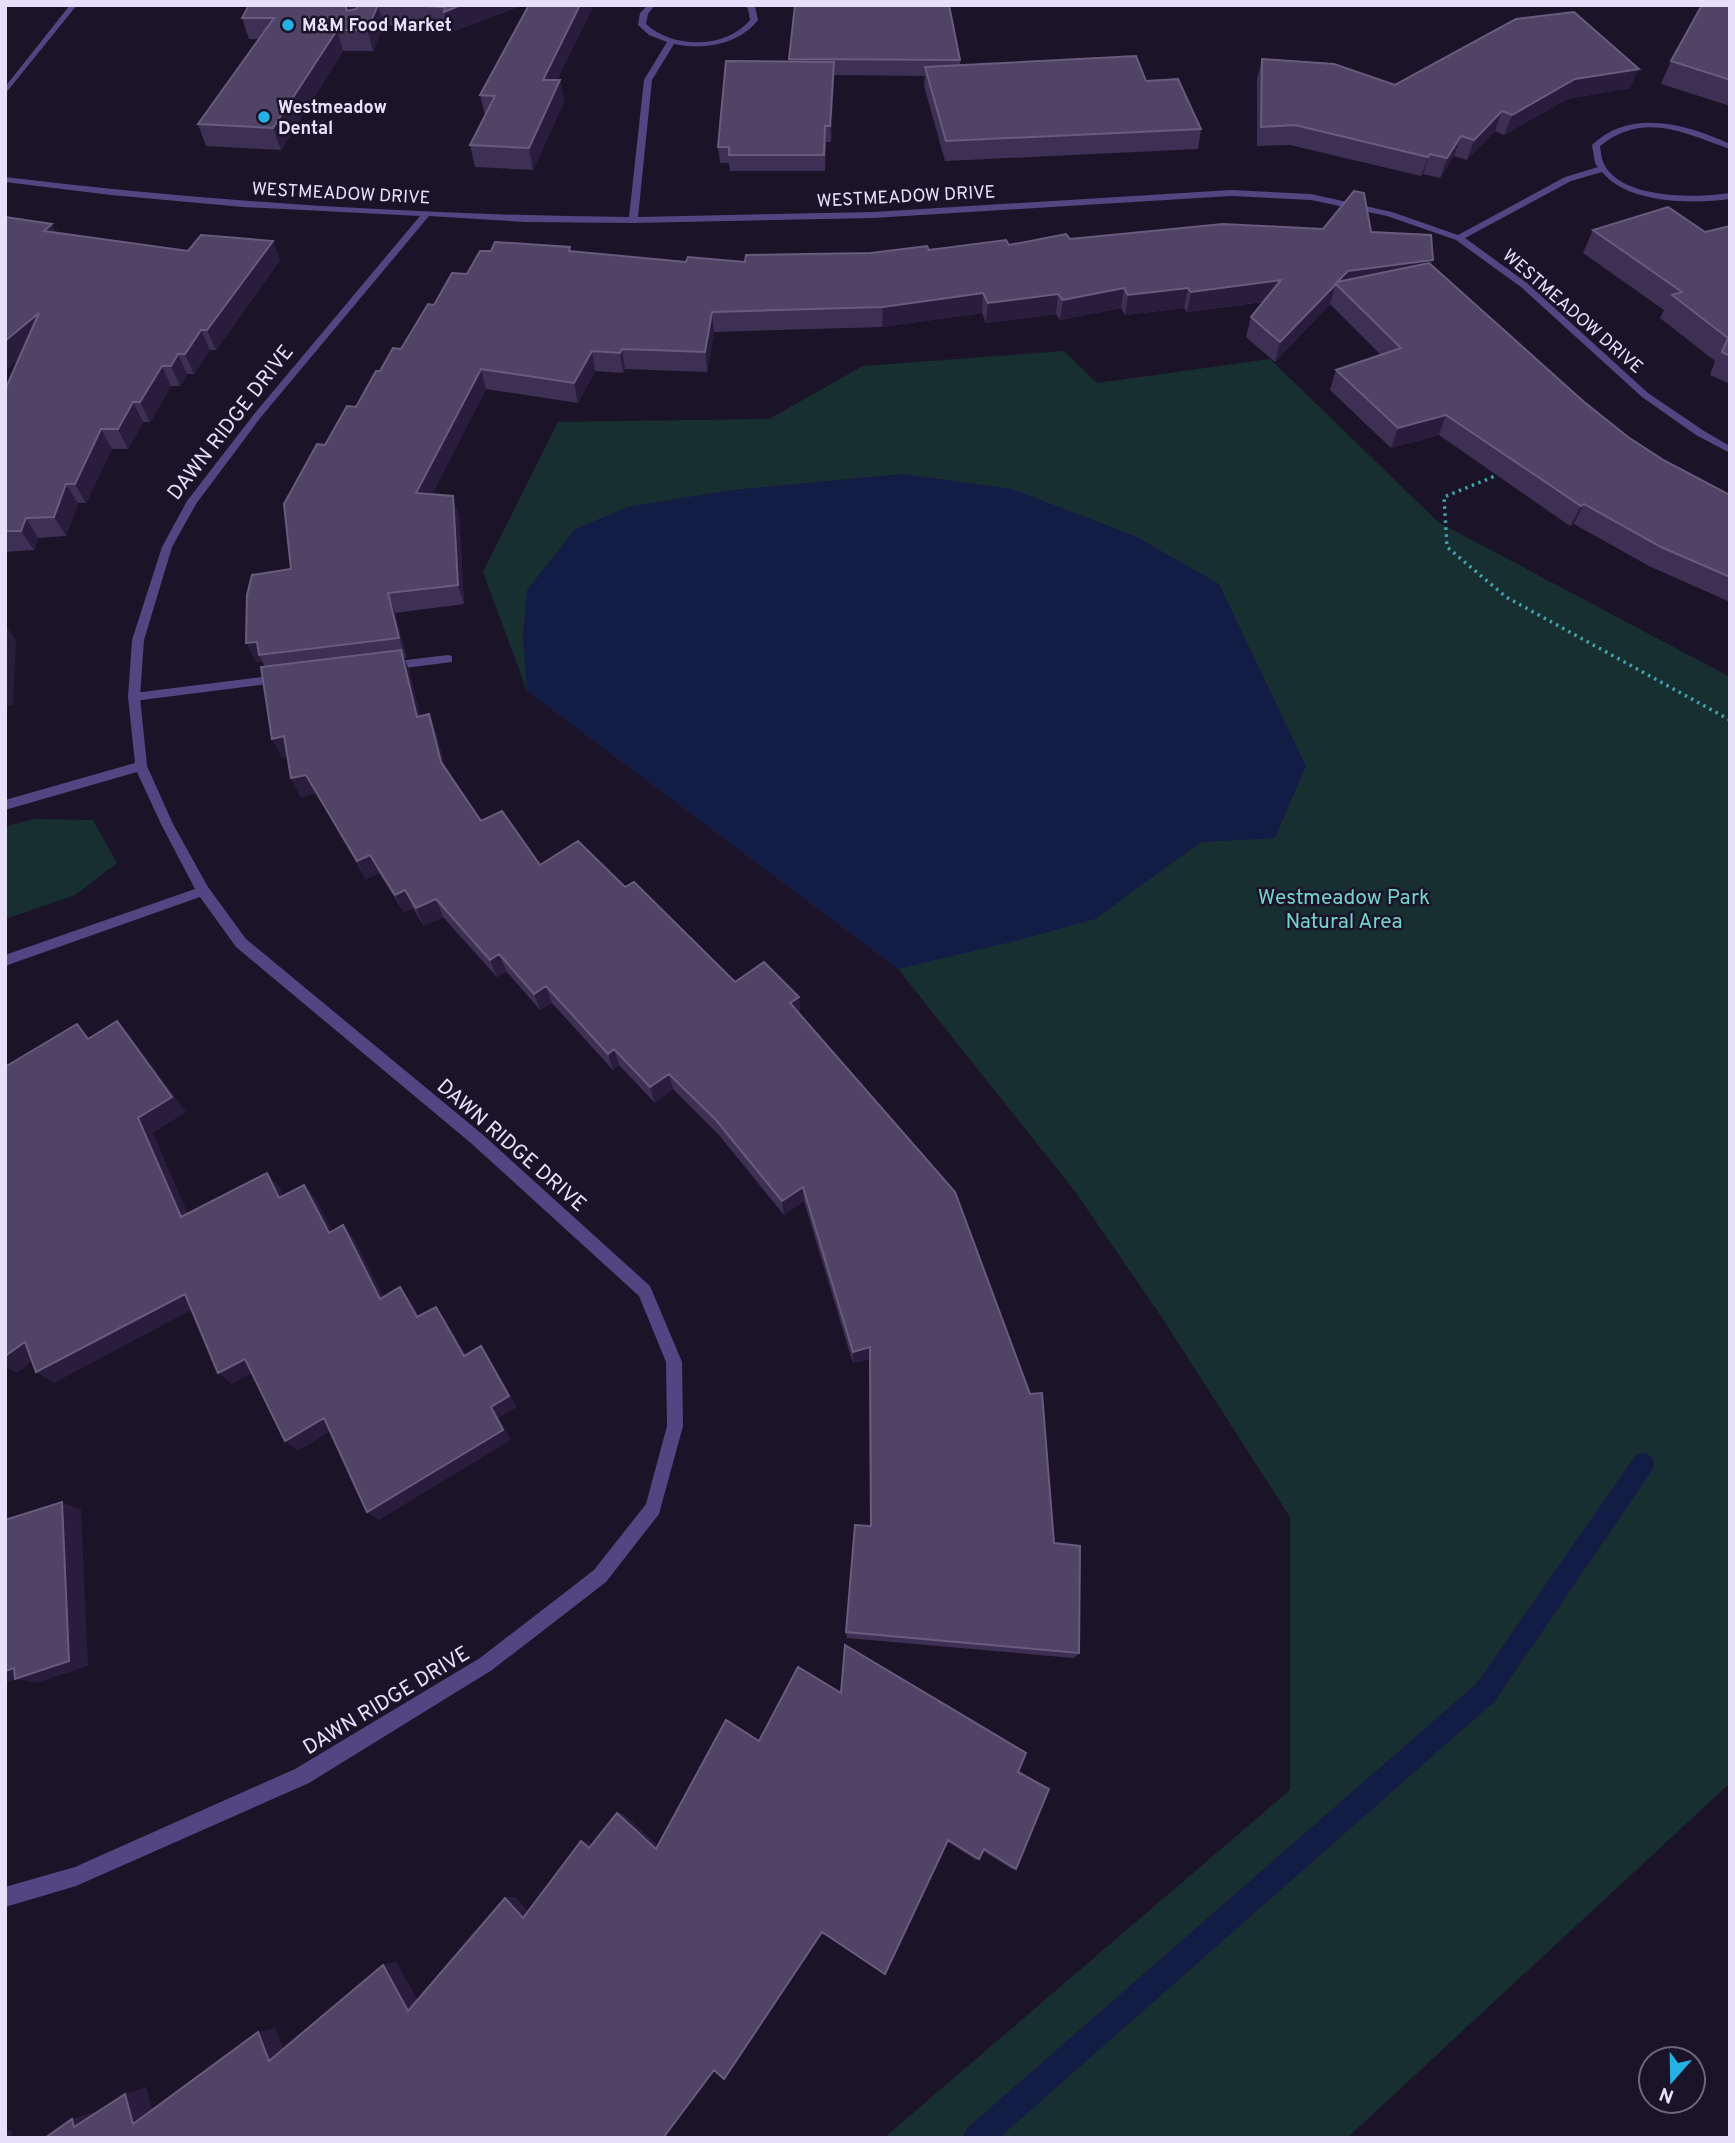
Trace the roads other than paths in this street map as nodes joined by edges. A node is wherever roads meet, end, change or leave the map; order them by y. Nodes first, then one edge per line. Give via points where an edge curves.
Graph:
1 (74, 5) edge
2 (652, 5) edge
3 (748, 5) edge
4 (671, 42) junction
5 (5, 92) edge
6 (1730, 147) edge
7 (1602, 169) junction
8 (5, 178) edge
9 (1730, 197) edge
10 (427, 213) junction
11 (633, 220) junction
12 (1459, 238) junction
13 (1730, 450) edge
14 (448, 659) dead end
15 (380, 667) edge
16 (298, 677) edge
17 (134, 697) junction
18 (141, 766) junction
19 (5, 805) edge
20 (203, 891) junction
21 (5, 961) edge
22 (5, 1897) edge

1 - 5 street
2 - 4 street via 644,12 642,25
3 - 4 street via 754,20 741,34 707,43
4 - 11 street via 648,80
6 - 7 street via 1674,127 1623,128 1596,145 1595,157
7 - 9 street via 1629,187 1669,199
7 - 12 street via 1569,180
8 - 10 street, WESTMEADOW DRIVE via 230,203
10 - 11 street, WESTMEADOW DRIVE
10 - 17 street, DAWN RIDGE DRIVE via 258,415 191,503 167,547 150,595 138,640
11 - 12 street, WESTMEADOW DRIVE via 873,215 1231,192 1311,198 1389,214
12 - 13 street, WESTMEADOW DRIVE via 1524,285 1645,395
14 - 15 street
16 - 17 street
17 - 18 street, DAWN RIDGE DRIVE
18 - 19 street
18 - 20 street, DAWN RIDGE DRIVE
20 - 21 street
20 - 22 street, DAWN RIDGE DRIVE via 241,943 477,1139 645,1291 674,1362 675,1426 653,1508 600,1576 486,1664 302,1776 76,1876

